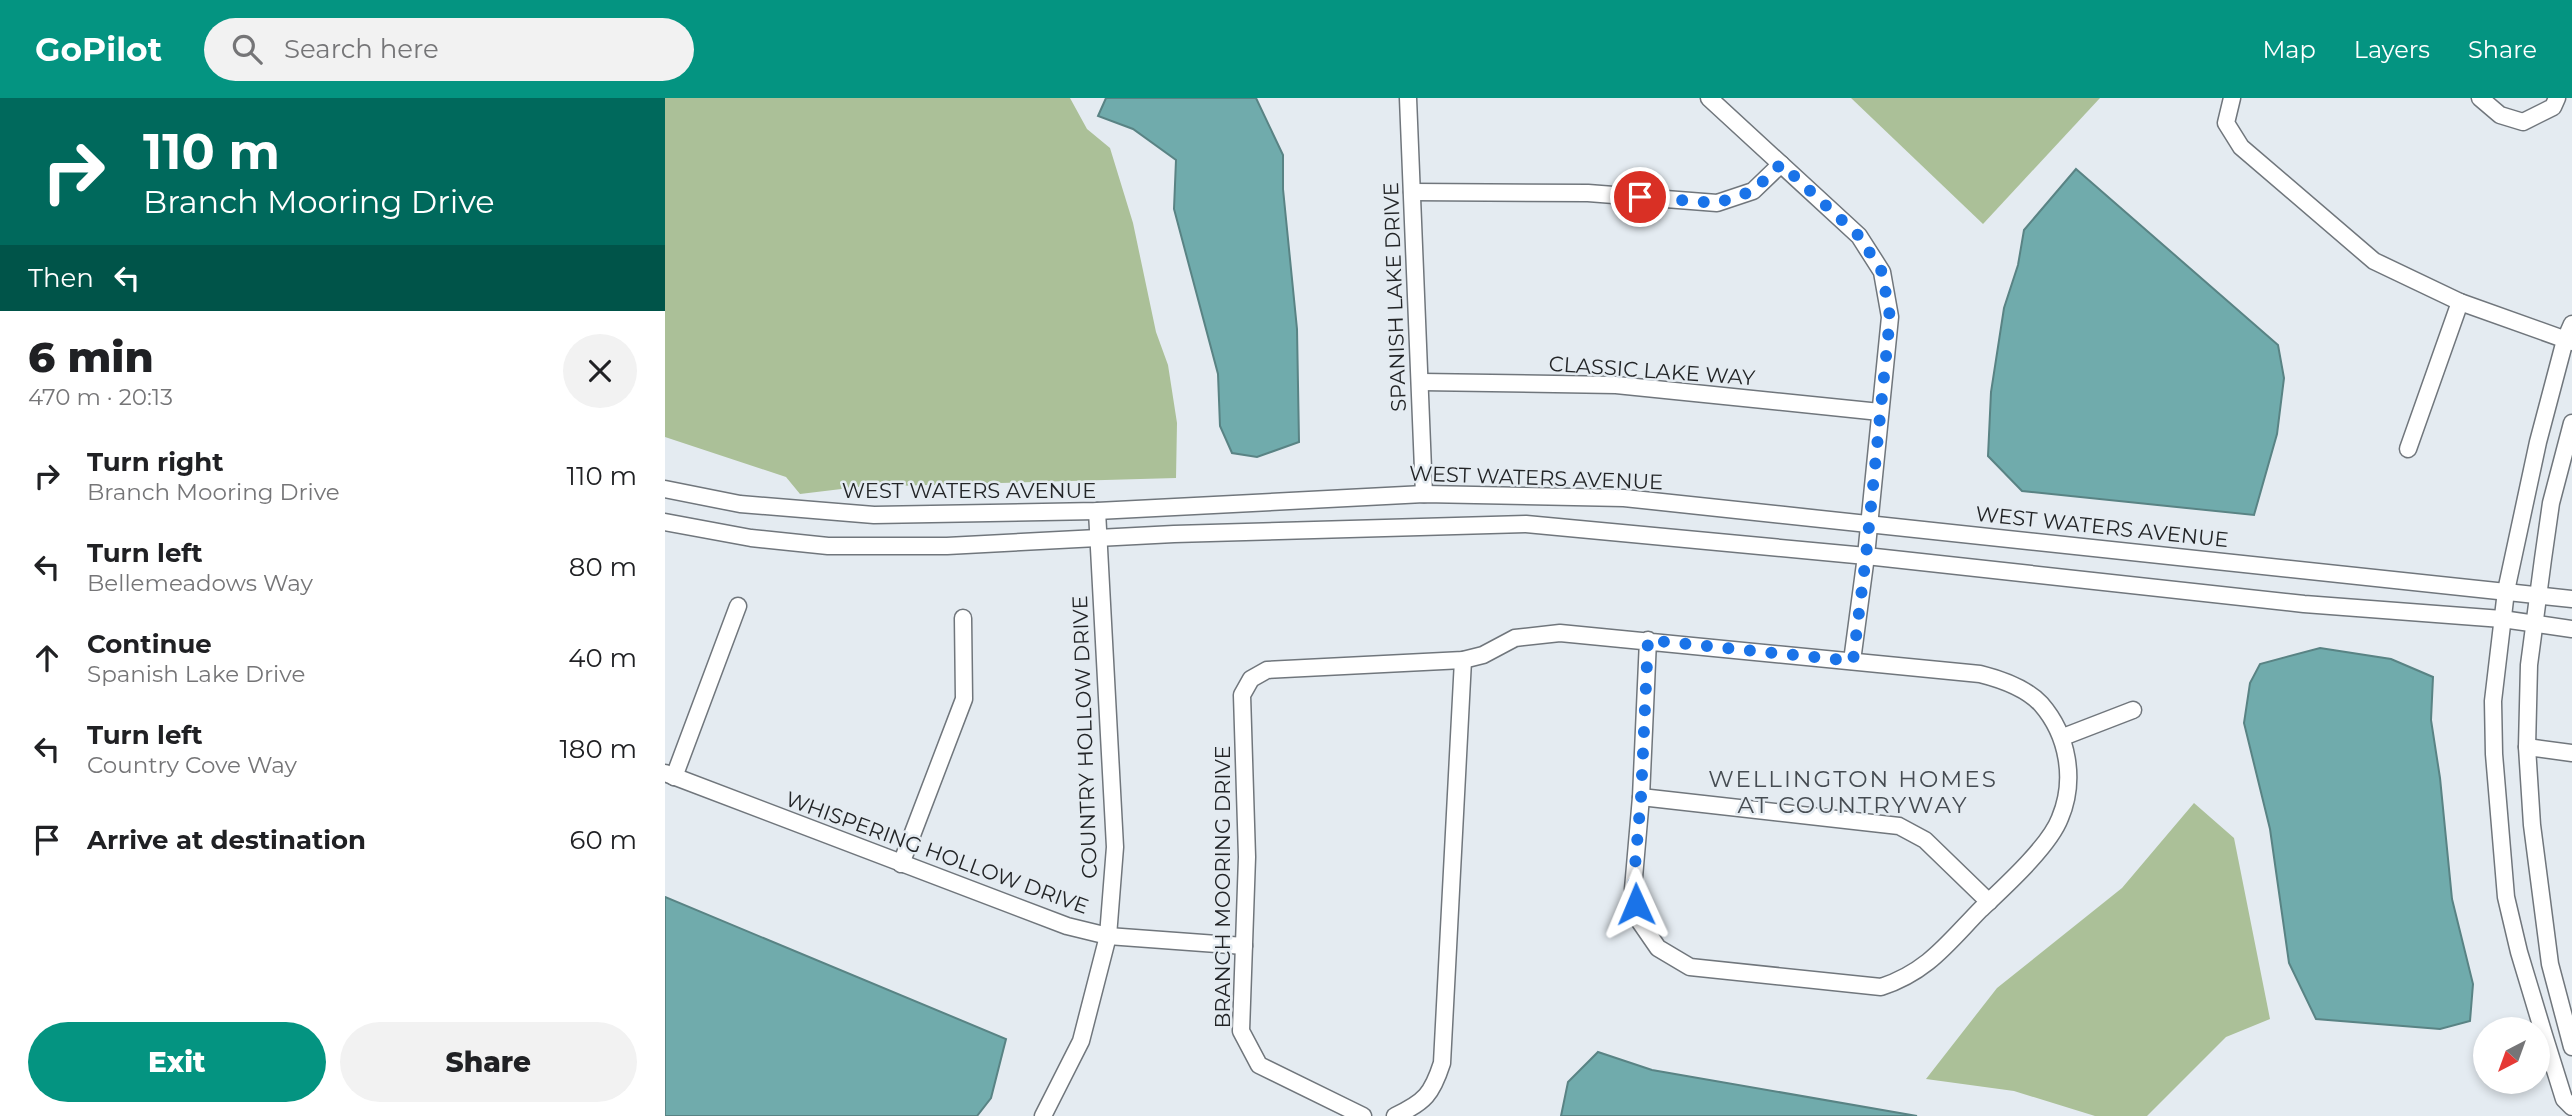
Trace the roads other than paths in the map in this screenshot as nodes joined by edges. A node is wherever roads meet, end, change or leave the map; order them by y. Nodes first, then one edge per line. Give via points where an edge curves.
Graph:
1 (1408, 98) edge
2 (1709, 98) edge
3 (2232, 98) edge
4 (2480, 98) edge
5 (2557, 98) edge
6 (1781, 164) junction
7 (1412, 192) junction
8 (2460, 302) junction
9 (2572, 324) edge
10 (2568, 341) edge
11 (1420, 382) junction
12 (1880, 412) junction
13 (2572, 422) edge
14 (2408, 449) dead end
15 (665, 489) edge
16 (1424, 494) junction
17 (1097, 512) junction
18 (665, 522) edge
19 (1870, 525) junction
20 (1099, 539) junction
21 (1866, 556) junction
22 (2506, 591) junction
23 (2539, 594) junction
24 (2572, 599) edge
25 (738, 606) dead end
26 (963, 618) dead end
27 (2502, 620) junction
28 (2535, 624) junction
29 (2572, 629) edge
30 (1648, 640) junction
31 (1463, 660) junction
32 (1853, 661) junction
33 (2133, 710) dead end
34 (2063, 737) junction
35 (2527, 747) junction
36 (2572, 753) edge
37 (669, 775) edge
38 (1641, 797) junction
39 (901, 864) junction
40 (1989, 902) junction
41 (1108, 936) junction
42 (1244, 946) junction
43 (2572, 1047) edge
44 (2572, 1107) edge
45 (1043, 1116) edge
46 (1363, 1116) edge
47 (1395, 1116) edge

1 - 7 street, SPANISH LAKE DRIVE
2 - 6 street
3 - 8 street via 2226,123 2241,147 2374,261
4 - 5 street via 2500,115 2523,122 2553,107
6 - 7 street via 1753,191 1717,203 1588,193
6 - 12 street via 1859,236 1882,272 1890,317
7 - 11 street, SPANISH LAKE DRIVE
8 - 10 street
8 - 14 street
9 - 10 street
10 - 22 street via 2537,442
11 - 12 street, CLASSIC LAKE WAY via 1616,385
11 - 16 street, SPANISH LAKE DRIVE
12 - 19 street
13 - 23 street via 2551,503
15 - 17 street, WEST WATERS AVENUE via 740,505 826,513
16 - 17 street, WEST WATERS AVENUE
16 - 19 street, WEST WATERS AVENUE via 1624,498
17 - 20 street, COUNTRY HOLLOW DRIVE
18 - 20 street via 828,546
19 - 21 street
19 - 22 street, WEST WATERS AVENUE
20 - 21 street via 1526,524
20 - 41 street, COUNTRY HOLLOW DRIVE via 1115,847
21 - 27 street
21 - 32 street
22 - 23 street, WEST WATERS AVENUE
22 - 27 street
23 - 24 street, WEST WATERS AVENUE
23 - 28 street
25 - 37 street
26 - 39 street via 964,699
27 - 28 street
27 - 44 street via 2493,701 2506,897 2556,1074 2564,1099
28 - 29 street
28 - 35 street
30 - 31 street, BRANCH MOORING DRIVE via 1548,634 1515,638
30 - 32 street, BRANCH MOORING DRIVE
30 - 38 street, BRANCH MOORING DRIVE
31 - 42 street, BRANCH MOORING DRIVE via 1266,670 1251,679 1242,695 1247,857
31 - 47 street via 1442,1063 1434,1087 1419,1104
32 - 34 street, BRANCH MOORING DRIVE via 2005,680 2040,703
33 - 34 street
34 - 40 street, BRANCH MOORING DRIVE via 2070,777 2060,819 2046,842
35 - 36 street
35 - 43 street via 2550,964
37 - 39 street, WHISPERING HOLLOW DRIVE
38 - 40 street via 1899,826 1925,840
38 - 40 street, BRANCH MOORING DRIVE via 1633,889 1638,919 1658,948 1691,967 1881,987 1925,966
39 - 41 street, WHISPERING HOLLOW DRIVE via 1067,926
41 - 42 street, WHISPERING HOLLOW DRIVE
41 - 45 street, COUNTRY HOLLOW DRIVE via 1081,1041
42 - 46 street, BRANCH MOORING DRIVE via 1241,1031 1259,1065

